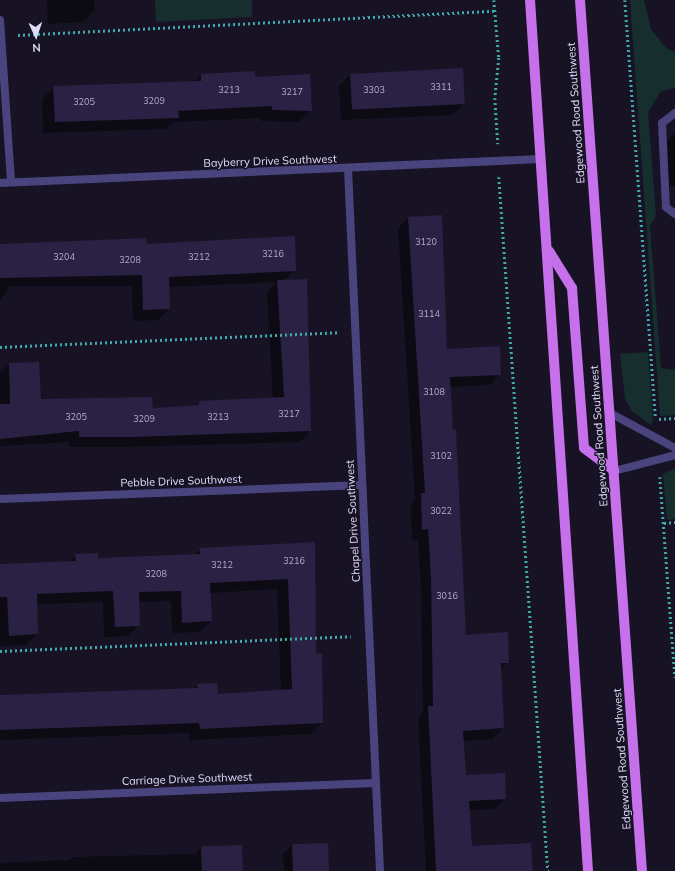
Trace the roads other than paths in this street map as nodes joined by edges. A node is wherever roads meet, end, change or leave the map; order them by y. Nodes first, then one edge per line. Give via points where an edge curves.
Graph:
1 (530, 0) edge
2 (580, 0) edge
3 (0, 20) edge
4 (675, 113) edge
5 (540, 159) junction
6 (348, 169) junction
7 (11, 182) junction
8 (0, 183) edge
9 (675, 214) edge
10 (548, 250) junction
11 (610, 413) junction
12 (675, 448) edge
13 (675, 455) edge
14 (614, 471) junction
15 (362, 485) junction
16 (0, 499) edge
17 (376, 782) junction
18 (0, 798) edge
19 (380, 871) edge
20 (588, 871) edge
21 (642, 871) edge

1 - 5 main road
2 - 11 main road, Edgewood Road Southwest
3 - 7 street
4 - 9 street via 662,123 666,207
5 - 6 street, Bayberry Drive Southwest
5 - 10 main road
6 - 7 street, Bayberry Drive Southwest
6 - 15 street, Chapel Drive Southwest
7 - 8 street, Bayberry Drive Southwest
10 - 14 main road via 572,288 584,448
10 - 20 main road
11 - 12 street
11 - 14 main road, Edgewood Road Southwest
13 - 14 street
14 - 21 main road, Edgewood Road Southwest
15 - 16 street, Pebble Drive Southwest
15 - 17 street, Chapel Drive Southwest
17 - 18 street, Carriage Drive Southwest
17 - 19 street, Chapel Drive Southwest

